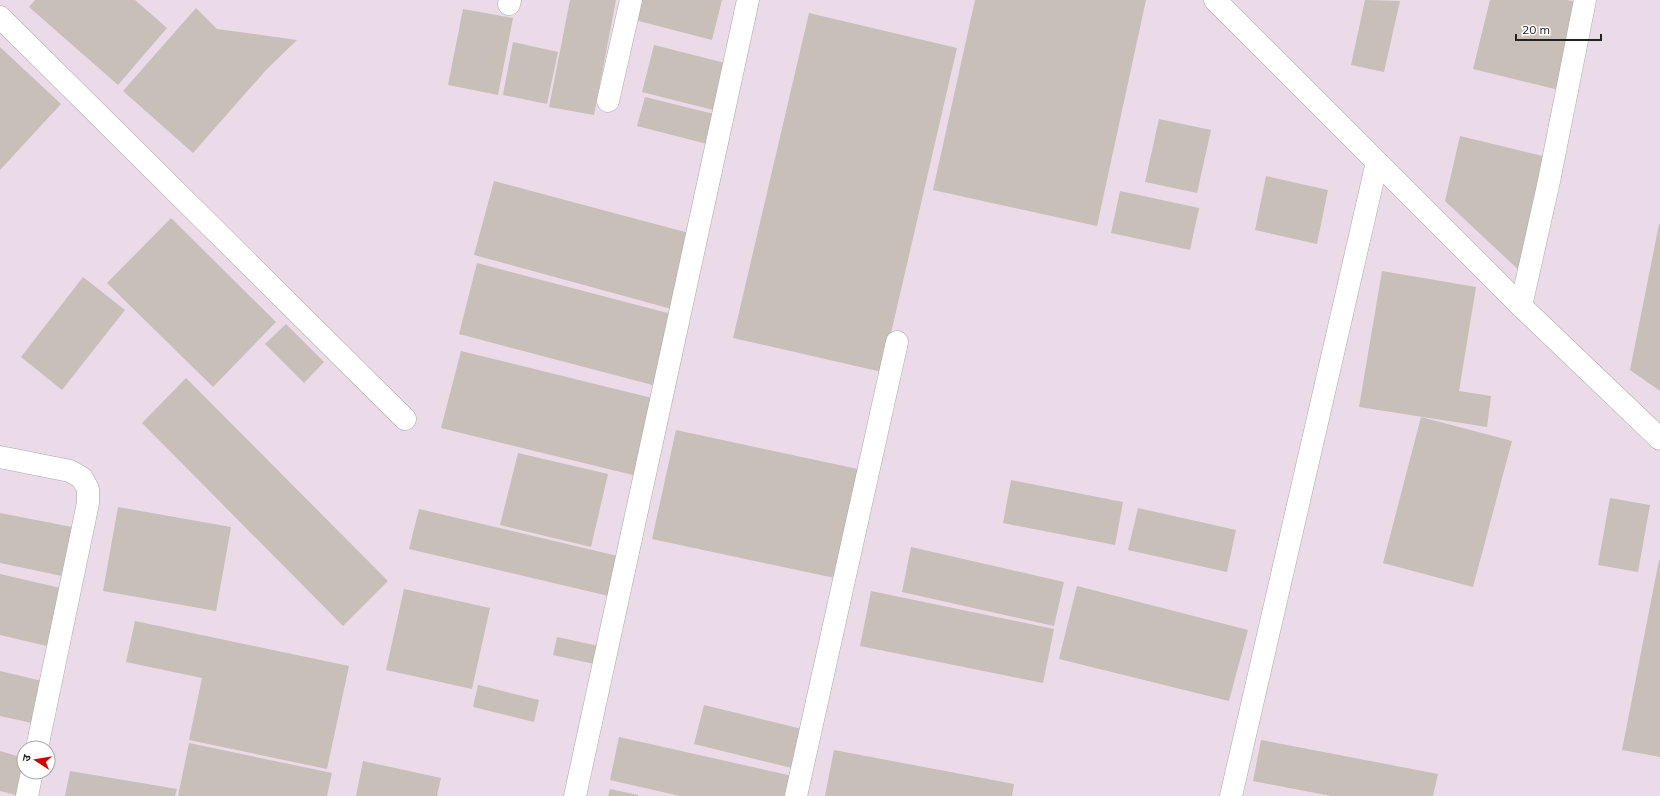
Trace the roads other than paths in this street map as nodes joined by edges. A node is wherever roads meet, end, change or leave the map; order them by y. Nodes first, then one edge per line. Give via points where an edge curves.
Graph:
1 (631, 0) edge
2 (748, 0) edge
3 (1215, 0) edge
4 (1585, 0) edge
5 (0, 17) edge
6 (608, 101) dead end
7 (1377, 162) junction
8 (1521, 306) junction
9 (897, 342) dead end
10 (405, 419) dead end
11 (1660, 439) edge
12 (0, 457) edge
13 (39, 740) edge
14 (30, 780) edge
15 (27, 796) edge
16 (575, 796) edge
17 (796, 796) edge
18 (1231, 796) edge

1 - 6 street
2 - 16 street
3 - 7 street
4 - 8 street
5 - 10 street
7 - 8 street
7 - 18 street
8 - 11 street
9 - 17 street
12 - 13 street via 70,471 82,478 88,489 88,503
14 - 15 street

